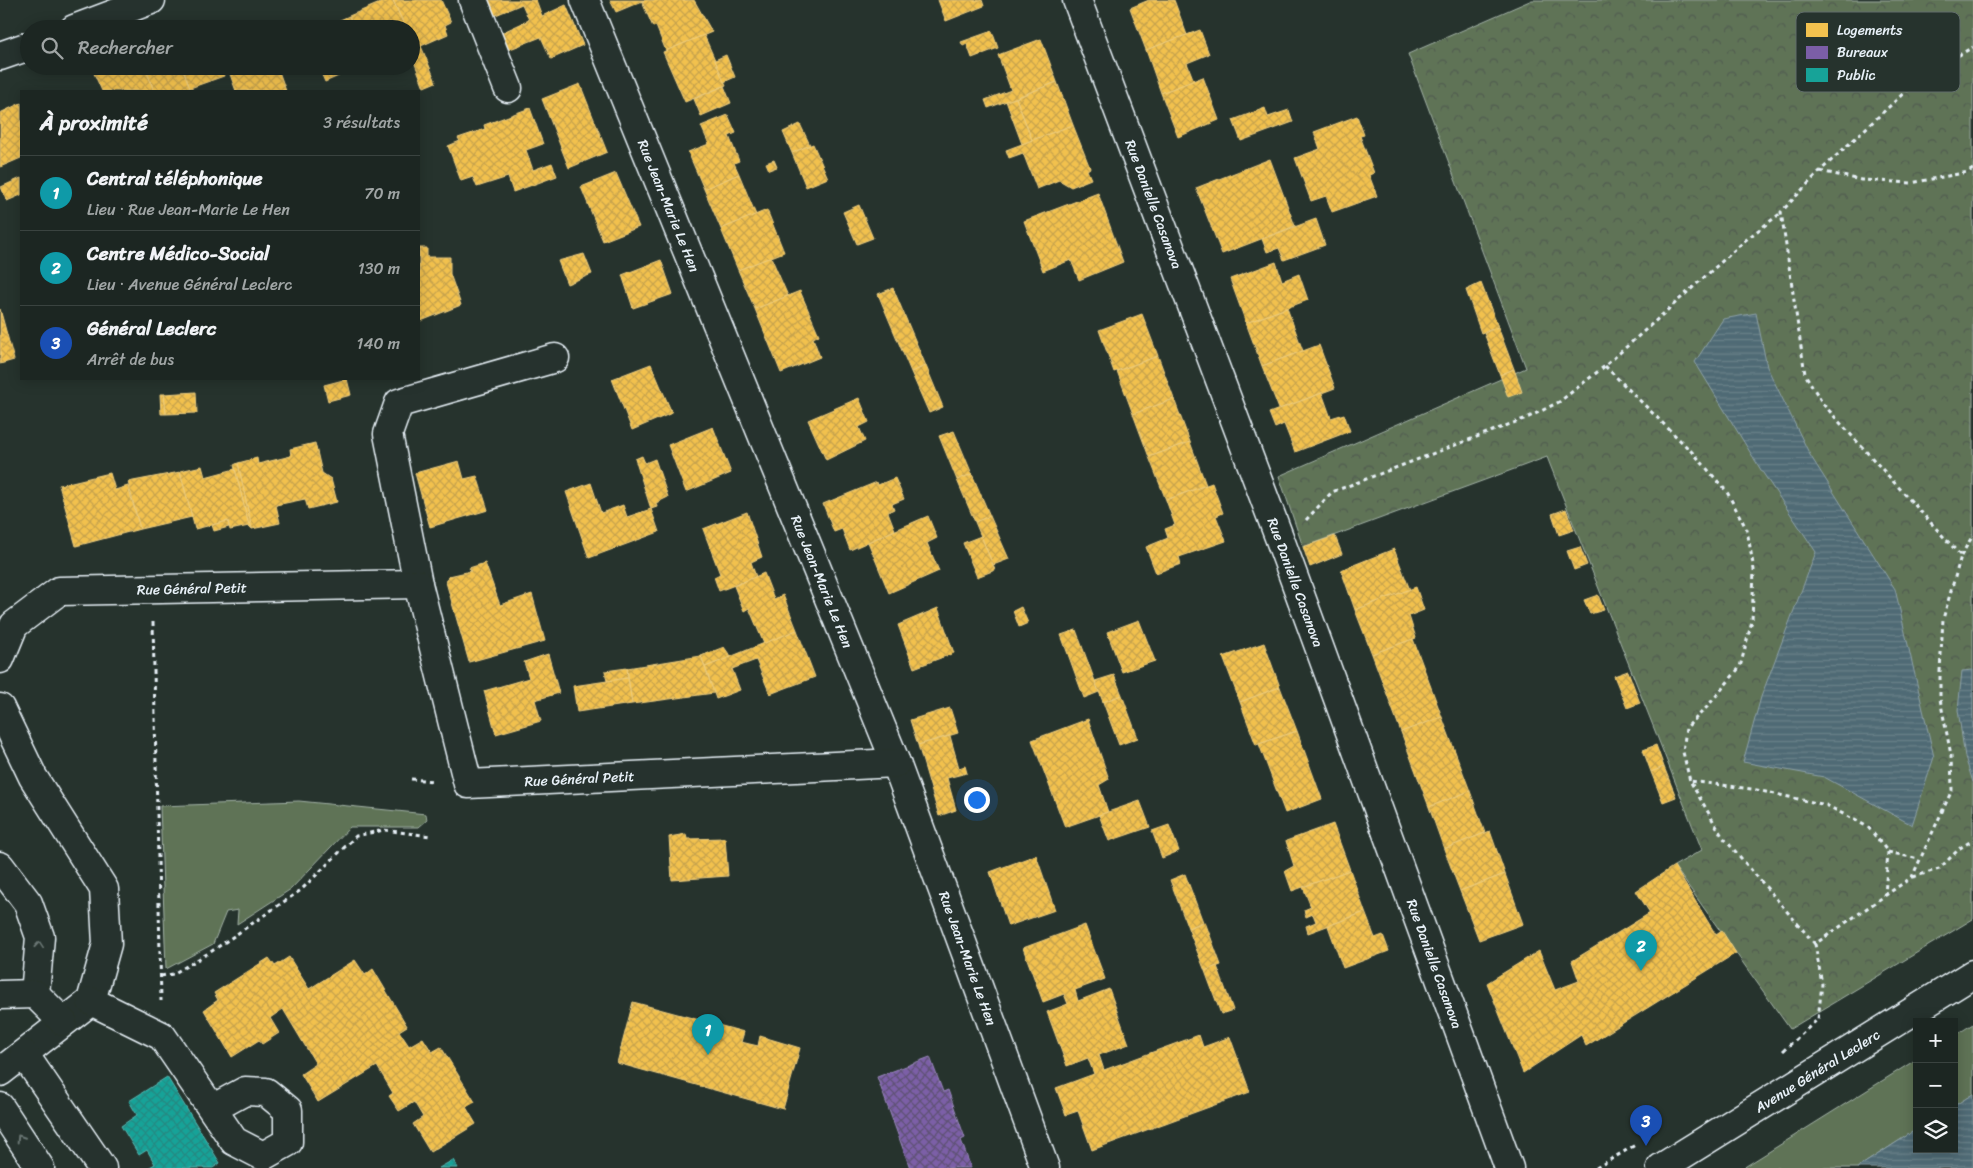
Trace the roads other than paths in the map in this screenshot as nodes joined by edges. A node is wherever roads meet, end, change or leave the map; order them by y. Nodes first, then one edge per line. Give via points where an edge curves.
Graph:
1 (151, 0) edge
2 (473, 0) edge
3 (585, 0) edge
4 (1077, 0) edge
5 (98, 20) edge
6 (20, 49) edge
7 (0, 56) edge
8 (508, 88) dead end
9 (555, 358) dead end
10 (418, 584) junction
11 (0, 659) edge
12 (0, 708) edge
13 (896, 763) junction
14 (0, 866) edge
15 (1973, 974) edge
16 (35, 994) junction
17 (0, 995) edge
18 (91, 1001) junction
19 (63, 1022) junction
20 (24, 1054) junction
21 (0, 1072) edge
22 (0, 1107) edge
23 (212, 1109) dead end
24 (40, 1168) edge
25 (102, 1168) edge
26 (1045, 1168) edge
27 (1509, 1168) edge
28 (1661, 1168) edge

1 - 5 street
2 - 8 street
3 - 13 street, Rue Jean-Marie Le Hen
4 - 27 street, Rue Danielle Casanova via 1282,545
6 - 7 street
9 - 10 street, Rue Général Petit via 400,403 388,434
10 - 11 street, Rue Général Petit via 59,591 14,625
10 - 13 street, Rue Général Petit via 468,784
12 - 18 street via 33,777 104,888 107,944
13 - 26 street, Rue Jean-Marie Le Hen
16 -> 14 street via 40,937 28,903
15 - 28 street, Avenue Général Leclerc
16 - 17 street
16 - 19 street
18 - 19 street
18 - 23 street via 162,1036
19 - 20 street
20 - 21 street
20 - 25 street
24 -> 22 street

